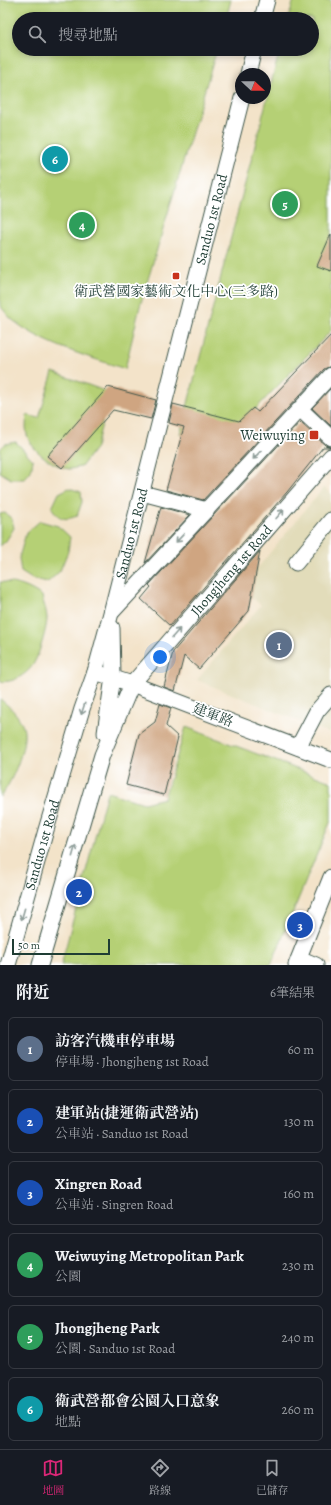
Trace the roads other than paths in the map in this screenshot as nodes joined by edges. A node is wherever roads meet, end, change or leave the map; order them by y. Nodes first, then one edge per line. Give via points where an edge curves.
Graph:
1 (267, 0) edge
2 (264, 12) edge
3 (252, 56) edge
4 (249, 68) edge
5 (240, 104) edge
6 (331, 375) edge
7 (300, 409) junction
8 (331, 438) edge
9 (331, 456) edge
10 (142, 493) junction
11 (207, 510) junction
12 (331, 520) edge
13 (296, 563) dead end
14 (111, 613) junction
15 (95, 672) junction
16 (113, 678) junction
17 (132, 684) junction
18 (331, 695) edge
19 (298, 747) junction
20 (102, 756) junction
21 (331, 760) edge
22 (331, 877) edge
23 (298, 961) edge
24 (8, 965) edge
25 (40, 965) edge
26 (316, 965) edge

1 - 2 street
3 - 4 street
5 - 10 street, Sanduo 1st Road
6 - 7 street
7 - 8 street
7 -> 11 street
17 -> 9 street, Jhongjheng 1st Road
10 - 11 street
10 - 14 street, Sanduo 1st Road
11 -> 14 street
12 - 13 street
14 - 15 street, Sanduo 1st Road
14 - 16 street
15 - 16 street, 建軍路
15 -> 24 street, Sanduo 1st Road
16 - 17 street, 建軍路
16 - 20 street
17 - 19 street, 建軍路
17 - 20 street
18 - 19 street via 317,711
19 - 21 street, 建軍路
25 -> 20 street
22 - 23 street
23 - 26 street

